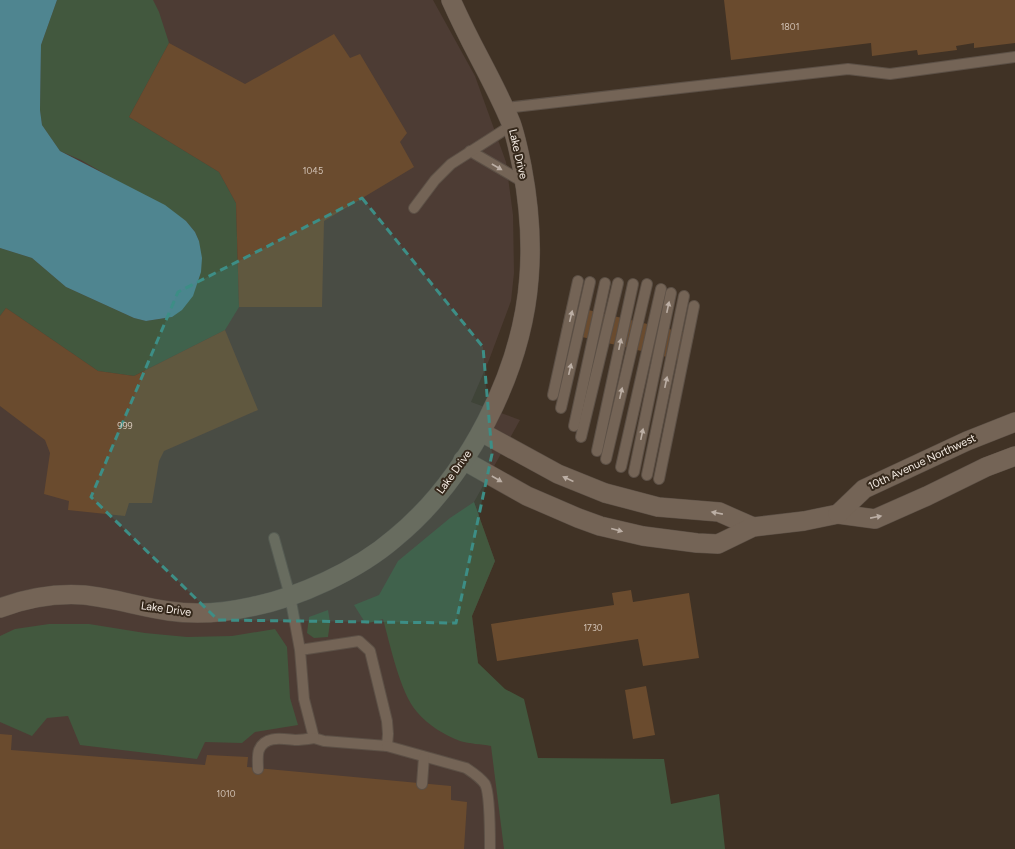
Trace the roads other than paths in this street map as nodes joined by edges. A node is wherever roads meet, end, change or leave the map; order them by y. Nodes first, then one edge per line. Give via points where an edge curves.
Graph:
1 (451, 0) edge
2 (1015, 57) edge
3 (508, 117) junction
4 (470, 151) junction
5 (525, 182) junction
6 (414, 208) dead end
7 (578, 281) dead end
8 (590, 282) dead end
9 (605, 283) dead end
10 (618, 283) dead end
11 (633, 284) dead end
12 (646, 284) dead end
13 (661, 289) dead end
14 (671, 293) dead end
15 (684, 296) dead end
16 (694, 306) dead end
17 (553, 395) dead end
18 (561, 408) dead end
19 (1015, 422) edge
20 (574, 426) dead end
21 (481, 432) junction
22 (581, 437) dead end
23 (597, 451) dead end
24 (1015, 456) edge
25 (606, 459) dead end
26 (463, 460) junction
27 (621, 467) dead end
28 (634, 472) dead end
29 (647, 475) dead end
30 (659, 479) dead end
31 (838, 514) junction
32 (753, 527) junction
33 (274, 538) dead end
34 (290, 596) junction
35 (0, 608) edge
36 (300, 650) junction
37 (314, 738) junction
38 (387, 746) junction
39 (424, 758) junction
40 (258, 769) dead end
41 (422, 784) dead end
42 (490, 849) edge

1 - 3 street, Lake Drive
2 - 3 lane via 890,74 848,69
3 - 4 lane
3 - 5 street, Lake Drive
4 -> 5 lane
4 - 6 lane via 451,164 435,180
5 - 21 street, Lake Drive via 530,250 525,308 518,341 506,377
17 -> 7 lane
18 -> 8 lane
9 - 20 lane
10 - 22 lane
23 -> 11 lane
25 -> 12 lane
13 - 27 lane
28 -> 14 lane
29 -> 15 lane
16 - 30 lane
19 - 31 street, 10th Avenue Northwest via 967,441 864,489
21 - 26 street, Lake Drive
32 -> 21 street via 719,512 658,507 600,492 558,474
31 -> 24 street via 875,519
26 -> 32 street via 556,510 620,531 664,540 718,544
26 - 34 street, Lake Drive via 429,504 394,540 351,568
31 - 32 street
33 - 34 lane
34 - 35 street, Lake Drive via 249,608 222,612 170,611 68,594 38,598
34 - 36 lane
36 - 37 lane via 304,699
36 - 38 lane via 359,641 370,651 387,721
37 - 38 lane
37 - 40 lane via 269,740 262,744 258,751
38 - 39 lane
39 - 41 lane
39 - 42 lane via 466,768 485,785

